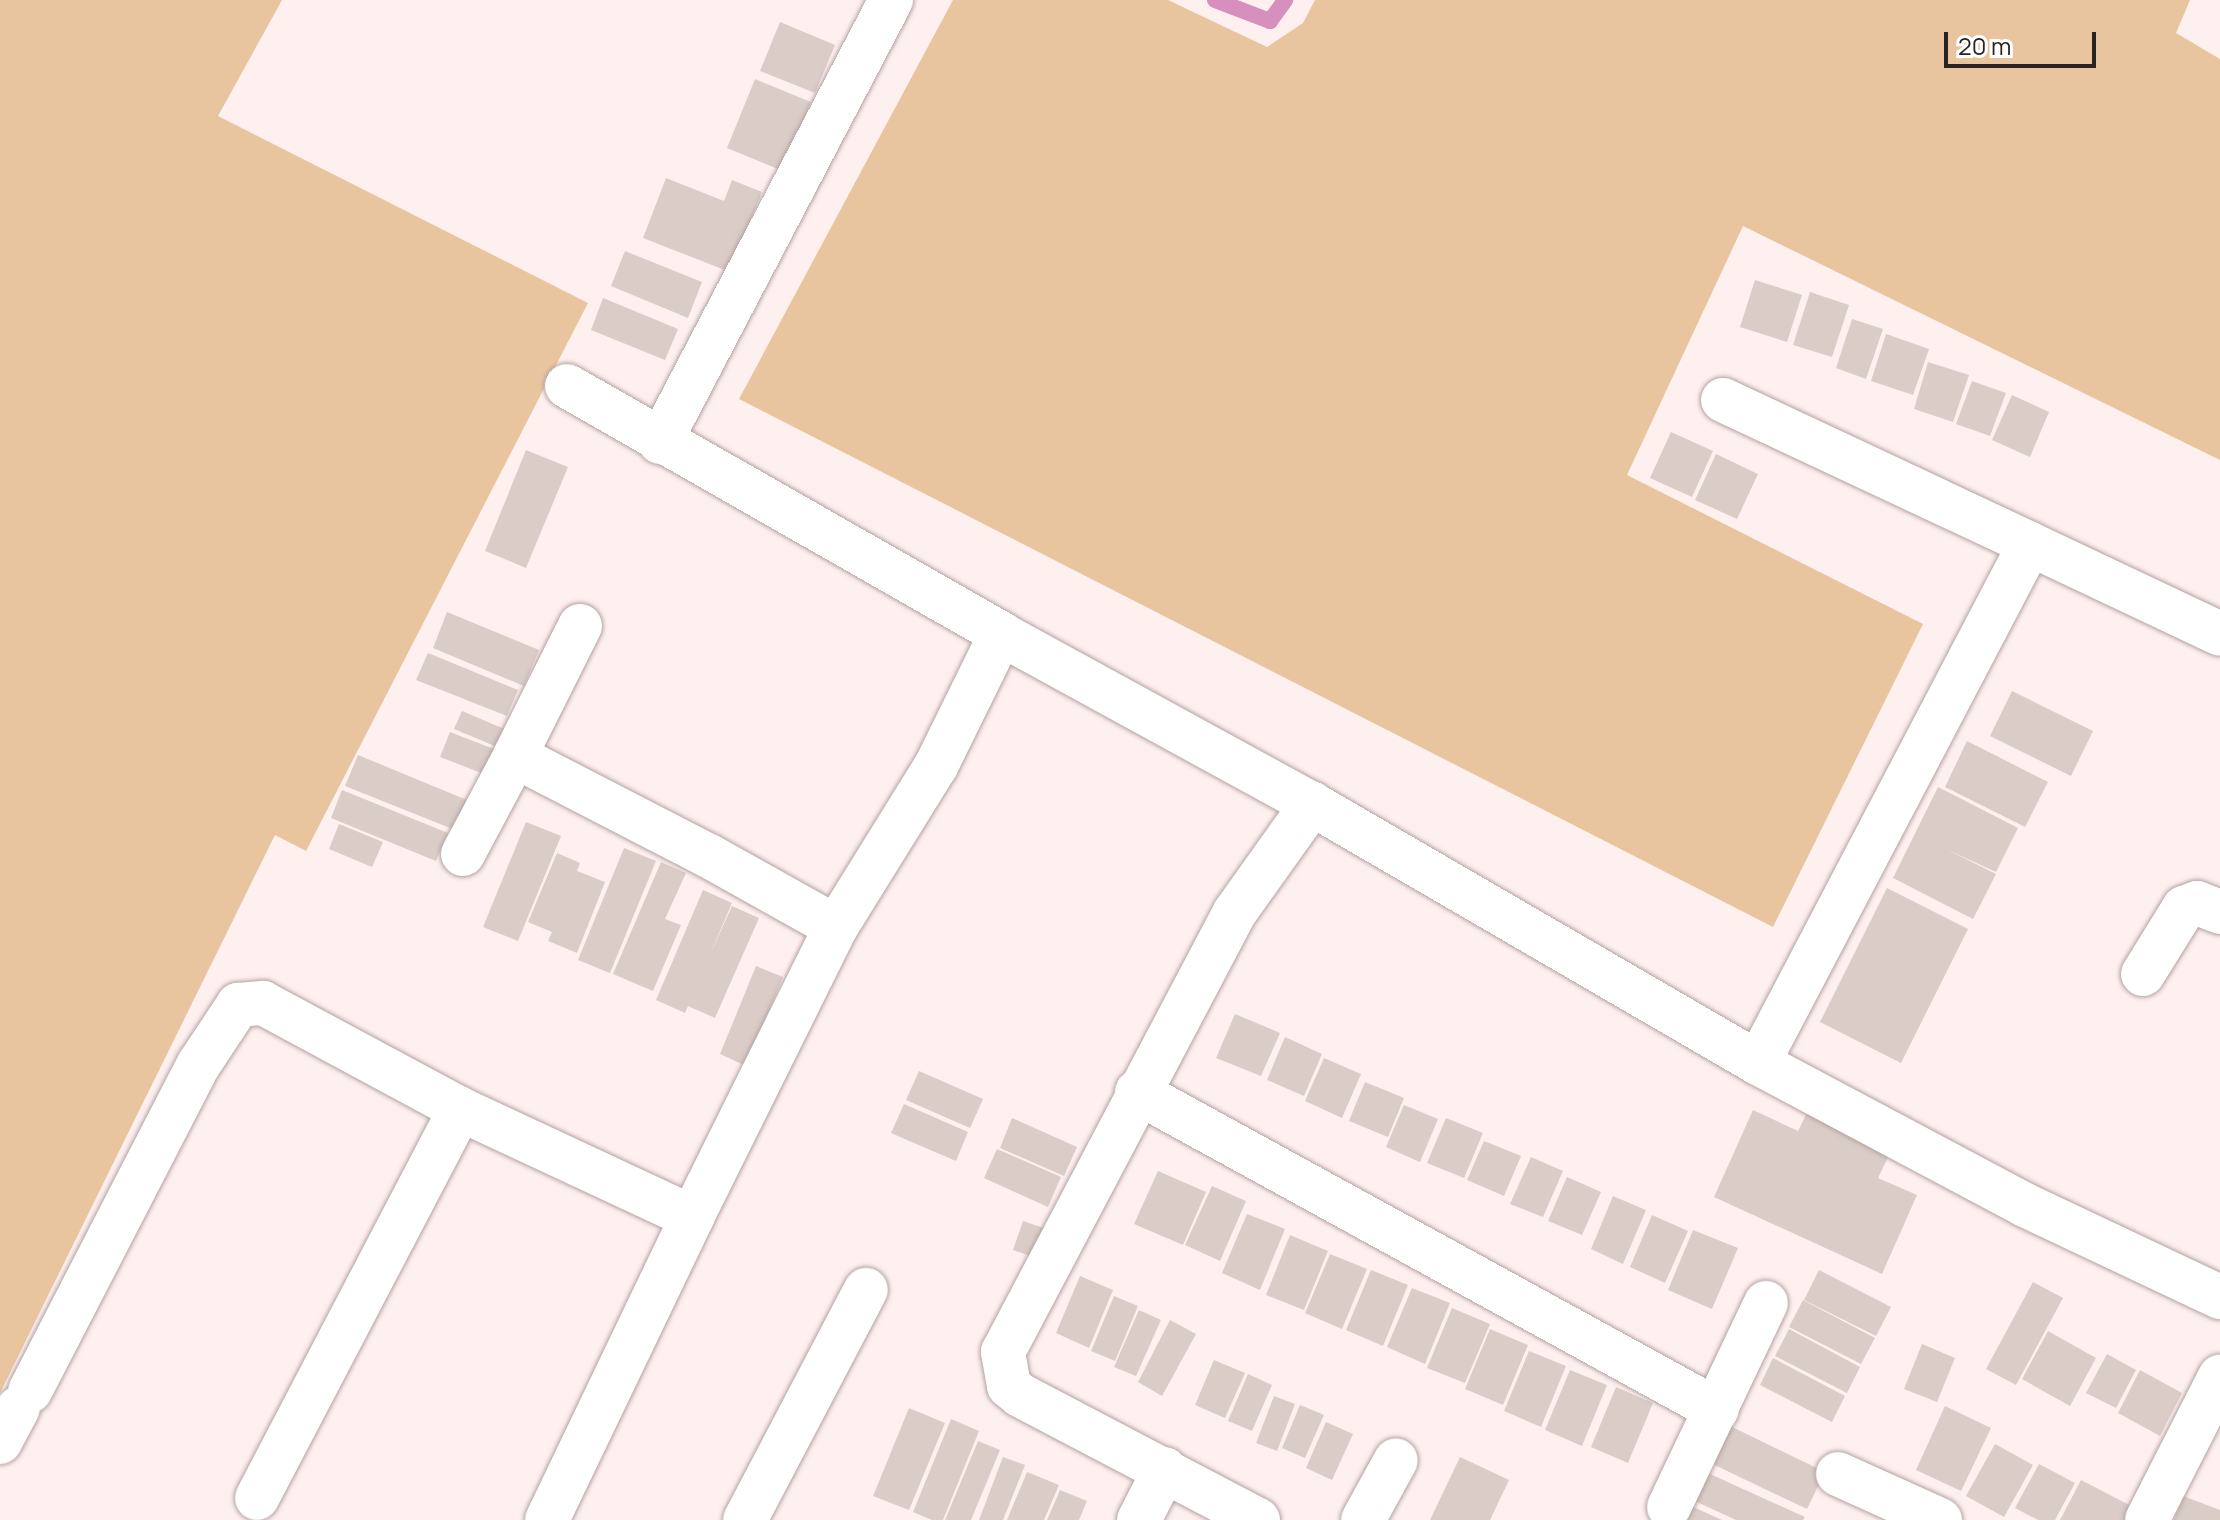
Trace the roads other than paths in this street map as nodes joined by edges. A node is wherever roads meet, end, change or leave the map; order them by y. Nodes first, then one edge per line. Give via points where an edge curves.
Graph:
1 (891, 0) edge
2 (567, 386) dead end
3 (1723, 400) dead end
4 (660, 442) junction
5 (2030, 544) junction
6 (580, 626) dead end
7 (1001, 634) junction
8 (2220, 634) edge
9 (515, 756) junction
10 (1312, 804) junction
11 (463, 854) dead end
12 (2220, 912) edge
13 (836, 927) junction
14 (2143, 974) dead end
15 (1758, 1063) junction
16 (1137, 1092) junction
17 (460, 1109) junction
18 (692, 1217) junction
19 (866, 1290) dead end
20 (2220, 1297) edge
21 (1766, 1303) dead end
22 (2220, 1377) edge
23 (1717, 1410) junction
24 (16, 1414) edge
25 (1396, 1460) dead end
26 (1165, 1469) junction
27 (1838, 1474) dead end
28 (257, 1498) dead end
29 (1669, 1507) dead end
30 (547, 1520) edge
31 (745, 1520) edge
32 (1139, 1520) edge
33 (1258, 1520) edge
34 (1363, 1520) edge
35 (1940, 1520) edge
36 (2147, 1520) edge

1 - 4 street
2 - 4 street
3 - 5 street
4 - 7 street
5 - 8 street
5 - 15 street
6 - 9 street
7 - 10 street
7 - 13 street via 936,766
9 - 11 street
9 - 13 street
10 - 15 street
10 - 16 street via 1235,912
12 - 14 street via 2197,903 2184,908
13 - 18 street
15 - 20 street via 2025,1205
16 - 23 street
16 - 26 street via 1003,1352 1004,1370 1009,1386 1031,1402
17 - 18 street
17 - 24 street via 263,1003 238,1005 199,1064
17 - 28 street
18 - 30 street
19 - 31 street
21 - 23 street
22 - 36 street
23 - 29 street
25 - 34 street
26 - 32 street
26 - 33 street
27 - 35 street

